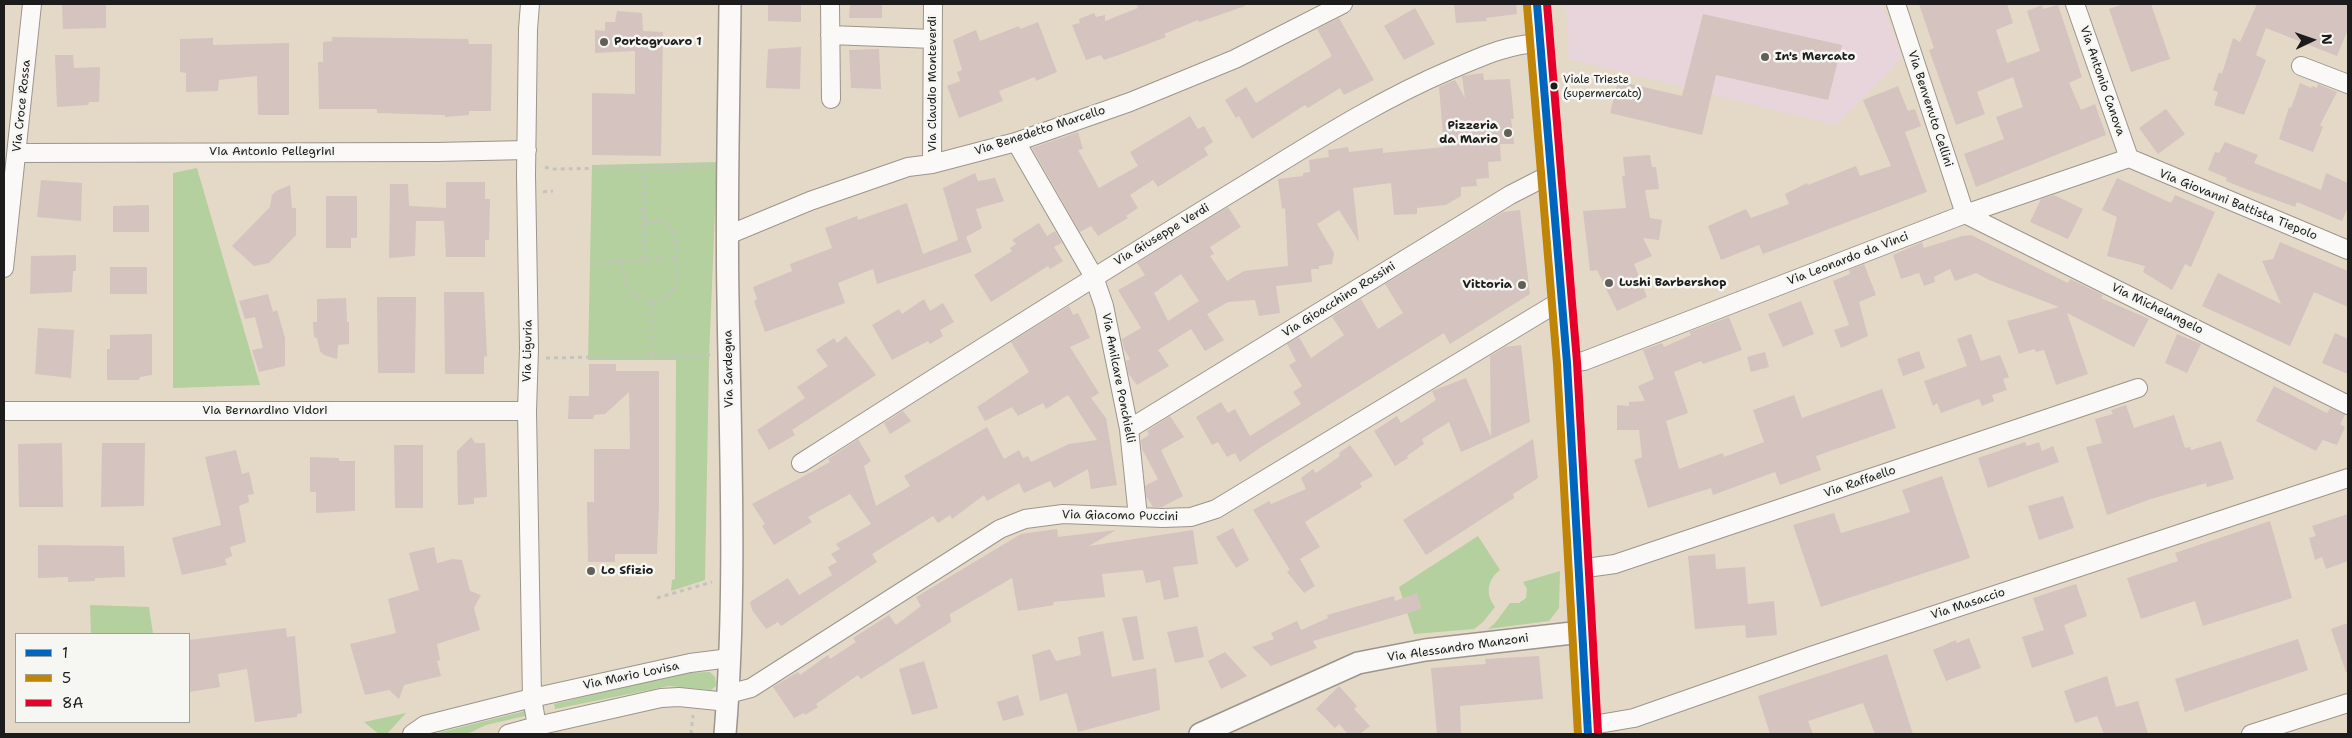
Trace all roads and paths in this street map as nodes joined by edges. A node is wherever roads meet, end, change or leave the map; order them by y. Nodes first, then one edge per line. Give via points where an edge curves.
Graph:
1 (32, 4) edge
2 (530, 4) edge
3 (730, 4) edge
4 (830, 4) edge
5 (933, 4) edge
6 (1343, 4) edge
7 (1537, 4) edge
8 (1896, 4) edge
9 (2074, 4) edge
10 (830, 35) junction
11 (933, 39) junction
12 (1539, 43) junction
13 (2300, 66) dead end
14 (2348, 84) edge
15 (831, 99) dead end
16 (1016, 142) junction
17 (528, 150) junction
18 (17, 154) junction
19 (2129, 158) junction
20 (932, 164) junction
21 (729, 166) junction
22 (545, 167) dead end
23 (643, 168) junction
24 (1551, 174) junction
25 (1965, 214) junction
26 (643, 222) junction
27 (728, 234) junction
28 (2348, 250) edge
29 (676, 258) junction
30 (644, 260) junction
31 (622, 261) junction
32 (590, 263) dead end
33 (4, 268) edge
34 (1094, 276) junction
35 (1562, 300) junction
36 (652, 302) junction
37 (712, 355) dead end
38 (652, 356) junction
39 (542, 360) dead end
40 (1567, 363) junction
41 (2138, 388) dead end
42 (2348, 405) edge
43 (4, 411) edge
44 (527, 411) junction
45 (1129, 429) junction
46 (801, 462) dead end
47 (2348, 478) edge
48 (1138, 517) junction
49 (1579, 569) junction
50 (712, 573) dead end
51 (657, 598) dead end
52 (1581, 632) junction
53 (730, 658) junction
54 (532, 698) junction
55 (728, 698) junction
56 (2348, 703) edge
57 (536, 726) junction
58 (1588, 730) edge
59 (412, 734) edge
60 (508, 734) edge
61 (725, 734) edge
62 (1202, 734) edge
63 (2251, 734) edge

1 - 18 street, Via Croce Rossa
2 - 17 street, Via Liguria
3 - 21 street, Via Sardegna
4 - 10 street
5 - 11 street, Via Claudio Monteverdi
6 - 16 street, Via Benedetto Marcello via 1235,59 1130,102
7 - 12 main road
8 - 25 street, Via Benvenuto Cellini
9 - 19 street, Via Antonio Canova
10 - 11 street
10 - 15 street
11 - 20 street, Via Claudio Monteverdi
12 - 24 main road
12 - 34 street, Via Giuseppe Verdi via 1514,45 1424,81 1361,114
13 - 14 street
16 - 20 street, Via Benedetto Marcello
16 - 34 street, Via Amilcare Ponchielli
17 - 18 street, Via Antonio Pellegrini
17 - 44 street, Via Liguria
18 - 33 street, Via Croce Rossa
19 - 25 street, Via Leonardo da Vinci
19 - 28 street, Via Giovanni Battista Tiepolo
20 - 27 street, Via Benedetto Marcello via 908,167
21 - 23 path
21 - 27 street, Via Sardegna
22 - 23 path
23 - 26 path
24 - 35 main road
24 - 45 street, Via Gioacchino Rossini via 1510,195
25 - 40 street, Via Leonardo da Vinci via 1584,361
25 - 42 street, Via Michelangelo
26 - 29 path via 669,226 676,240
26 - 30 path
27 - 53 street, Via Sardegna
29 - 30 path
29 - 36 path via 676,283 669,295
30 - 31 path
31 - 32 path
31 - 36 path via 629,289 639,299
34 - 45 street, Via Amilcare Ponchielli via 1110,326
34 - 46 street, Via Giuseppe Verdi
35 - 40 main road
35 - 48 street, Via Giacomo Puccini via 1216,509 1190,517
36 - 38 path
37 - 38 path
38 - 39 path via 548,357
40 - 49 main road
41 - 49 street, Via Raffaello via 1615,564
43 - 44 street, Via Bernardino Vidori
44 - 54 street, Via Liguria
45 - 48 street, Via Amilcare Ponchielli
47 - 58 street, Via Masaccio via 1634,718
48 - 55 street, Via Giacomo Puccini via 1063,514 1025,519 1000,529 751,688
49 - 52 main road
50 - 51 path via 712,583
52 - 58 main road
52 - 62 street, Via Alessandro Manzoni via 1425,650 1358,663
53 - 54 street, Via Mario Lovisa via 690,663
53 - 55 street, Via Sardegna
54 - 57 street
54 - 59 street, Via Mario Lovisa via 425,725
55 - 57 street via 661,698
55 - 61 street, Via Sardegna
56 - 63 street
57 - 60 street

